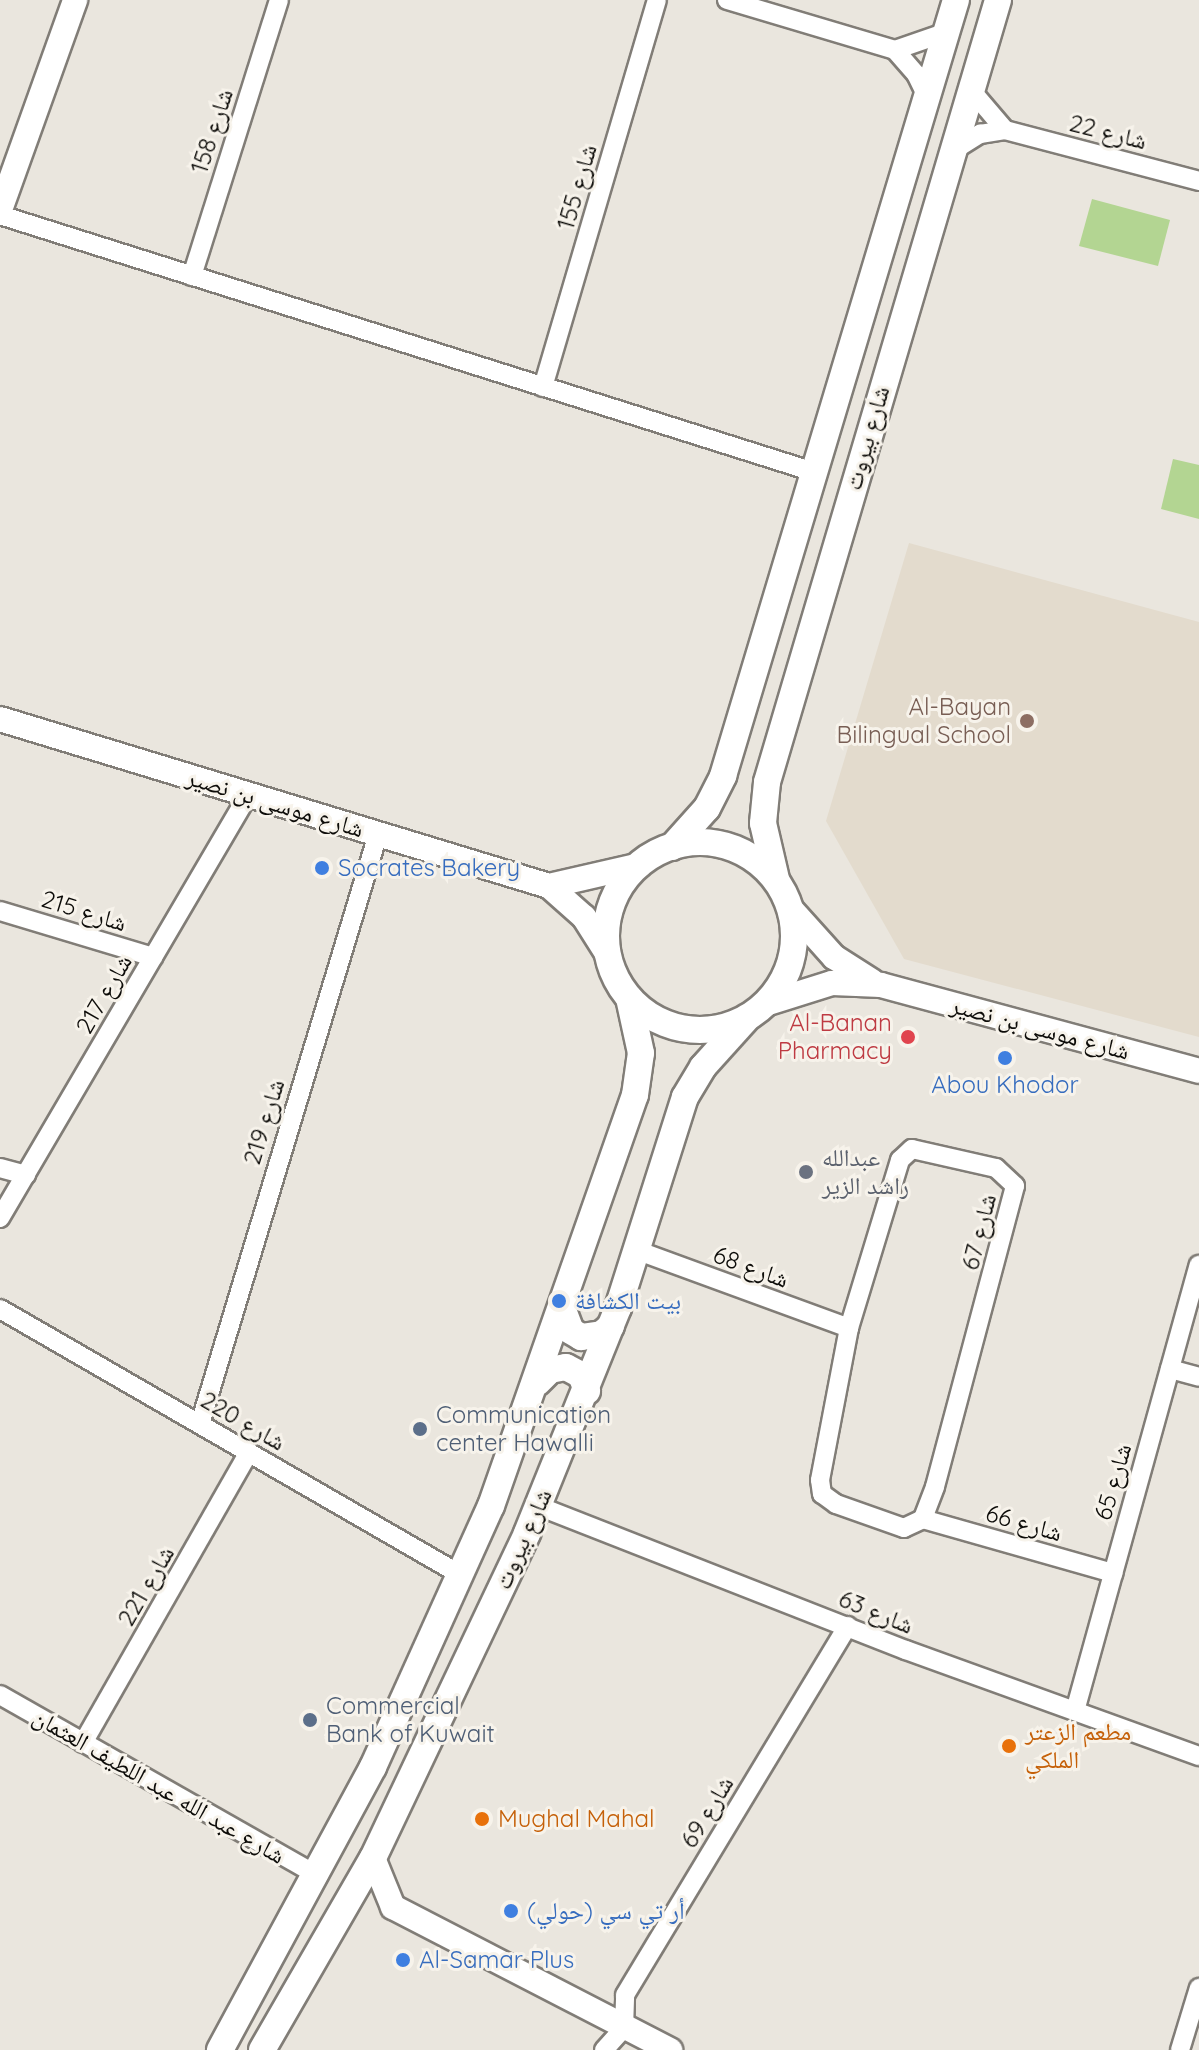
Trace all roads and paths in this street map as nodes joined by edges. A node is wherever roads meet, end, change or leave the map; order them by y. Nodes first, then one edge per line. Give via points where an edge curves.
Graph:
1 (75, 0) edge
2 (279, 0) edge
3 (657, 0) edge
4 (727, 0) edge
5 (956, 0) edge
6 (998, 0) edge
7 (760, 5) edge
8 (947, 32) junction
9 (895, 50) junction
10 (971, 90) junction
11 (927, 97) junction
12 (1005, 130) junction
13 (952, 151) junction
14 (1199, 181) edge
15 (4, 184) edge
16 (0, 212) edge
17 (192, 276) junction
18 (869, 290) junction
19 (907, 302) junction
20 (543, 387) junction
21 (814, 472) junction
22 (805, 503) junction
23 (799, 672) junction
24 (0, 719) edge
25 (249, 794) junction
26 (378, 834) junction
27 (672, 847) junction
28 (640, 865) junction
29 (776, 879) junction
30 (549, 886) junction
31 (790, 908) junction
32 (0, 911) edge
33 (608, 955) junction
34 (153, 957) junction
35 (881, 985) junction
36 (629, 998) junction
37 (757, 1010) junction
38 (1199, 1071) edge
39 (0, 1168) edge
40 (26, 1175) junction
41 (0, 1218) edge
42 (636, 1250) junction
43 (1199, 1265) edge
44 (0, 1309) edge
45 (563, 1310) junction
46 (611, 1326) junction
47 (849, 1328) junction
48 (1170, 1369) junction
49 (1199, 1377) edge
50 (538, 1382) junction
51 (587, 1391) junction
52 (200, 1424) junction
53 (249, 1452) junction
54 (538, 1506) junction
55 (923, 1519) junction
56 (1113, 1573) junction
57 (461, 1575) junction
58 (848, 1626) junction
59 (0, 1695) edge
60 (1075, 1711) junction
61 (83, 1743) junction
62 (1199, 1756) edge
63 (373, 1858) junction
64 (318, 1876) junction
65 (1199, 1988) edge
66 (244, 2011) junction
67 (276, 2025) junction
68 (624, 2028) junction
69 (220, 2050) edge
70 (262, 2050) edge
71 (604, 2050) edge
72 (670, 2050) edge
73 (1180, 2050) edge

1 - 15 street
2 - 17 street, شارع 158
3 - 20 street, شارع 155
4 - 7 street
5 - 8 main road, شارع بيروت
6 - 10 main road, شارع بيروت
7 - 9 street
8 - 9 street
8 - 11 main road, شارع بيروت
9 - 11 street
10 - 12 street
10 - 13 main road, شارع بيروت
11 - 18 main road, شارع بيروت
12 - 13 street via 980,134
12 - 14 street, شارع 22
13 - 19 main road, شارع بيروت
15 - 16 street
16 - 17 street
17 - 20 street
18 - 19 main road via 891,289
18 - 21 main road, شارع بيروت
19 - 23 main road, شارع بيروت
20 - 21 street
21 - 22 main road, شارع بيروت
22 - 23 main road via 802,556 773,662 781,673
22 - 27 main road, شارع بيروت via 723,776 707,808
23 - 29 main road, شارع بيروت via 763,810
24 - 25 street, شارع موسى بن نصير
25 - 26 street, شارع موسى بن نصير
25 - 34 street, شارع 217
26 - 30 street, شارع موسى بن نصير
26 - 52 street, شارع 219
27 - 28 main road
27 - 29 main road via 705,842 737,849
28 - 30 street, شارع موسى بن نصير
28 - 33 main road via 612,905
29 - 31 main road
30 - 33 street, شارع موسى بن نصير via 584,917
31 - 35 street, شارع موسى بن نصير via 834,957
31 - 37 main road via 794,949 779,988
32 - 34 street, شارع 215
33 - 36 main road
34 - 40 street, شارع 217
35 - 37 street, شارع موسى بن نصير via 818,985
35 - 38 street, شارع موسى بن نصير
36 - 37 main road via 658,1020 694,1030
36 - 45 main road, شارع بيروت via 641,1053 637,1083
37 - 42 main road, شارع بيروت via 703,1067 685,1097
39 - 40 street
40 - 41 street, شارع 217
42 - 46 main road, شارع بيروت
42 - 47 street, شارع 68
43 - 48 street, شارع 65
44 - 52 street, شارع 220
45 - 46 main road via 571,1331 581,1337 602,1334
45 - 50 main road, شارع بيروت
46 - 51 main road, شارع بيروت
47 - 55 street, شارع 67 via 820,1480 822,1494 904,1528
47 - 55 street, شارع 67 via 900,1160 912,1149 929,1149 1006,1175 1015,1186 1009,1216
48 - 49 street
48 - 56 street, شارع 65
50 - 51 main road via 550,1370 566,1367 581,1375
50 - 57 main road, شارع بيروت
51 - 54 main road, شارع بيروت
52 - 53 street, شارع 220
53 - 57 street, شارع 220
53 - 61 street, شارع 221
54 - 58 street, شارع 63
54 - 63 main road, شارع بيروت
55 - 56 street, شارع 66
56 - 60 street, شارع 65
57 - 64 main road, شارع بيروت via 411,1690
58 - 60 street, شارع 63
58 - 68 street, شارع 69 via 625,1995
59 - 61 street, شارع عبد الله عبد اللطيف العثمان
60 - 62 street, شارع 63
61 - 64 street, شارع عبد الله عبد اللطيف العثمان
63 - 67 main road, شارع بيروت
63 - 68 street via 393,1907
64 - 66 main road, شارع بيروت
65 - 73 street
66 - 67 main road via 255,2030
66 - 69 main road, شارع بيروت
67 - 70 main road, شارع بيروت
68 - 71 street
68 - 72 street

